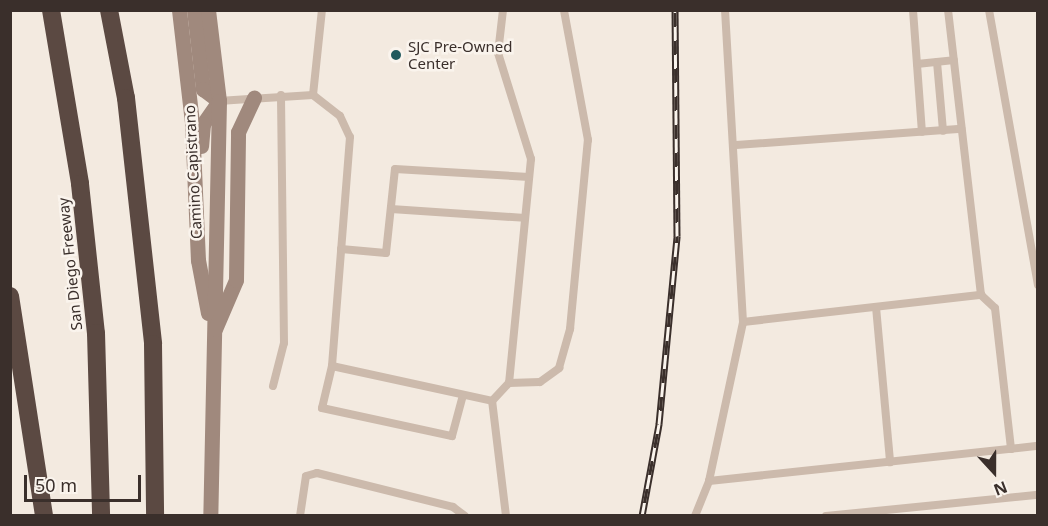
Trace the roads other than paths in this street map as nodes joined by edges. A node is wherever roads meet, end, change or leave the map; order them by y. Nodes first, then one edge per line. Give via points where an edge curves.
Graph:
1 (109, 10) edge
2 (179, 10) edge
3 (194, 10) edge
4 (208, 10) edge
5 (322, 10) edge
6 (503, 10) edge
7 (564, 10) edge
8 (725, 10) edge
9 (913, 10) edge
10 (948, 10) edge
11 (989, 10) edge
12 (52, 12) edge
13 (954, 60) junction
14 (937, 62) junction
15 (917, 64) junction
16 (313, 94) junction
17 (281, 95) junction
18 (254, 97) junction
19 (219, 101) junction
20 (961, 129) junction
21 (943, 131) junction
22 (922, 132) junction
23 (736, 145) junction
24 (530, 177) junction
25 (391, 209) junction
26 (525, 218) junction
27 (341, 249) junction
28 (1038, 285) edge
29 (203, 288) junction
30 (981, 295) junction
31 (10, 296) edge
32 (876, 307) junction
33 (743, 322) junction
34 (212, 334) junction
35 (332, 366) junction
36 (509, 383) junction
37 (273, 386) dead end
38 (463, 395) junction
39 (492, 401) junction
40 (1038, 446) edge
41 (1011, 449) junction
42 (890, 462) junction
43 (709, 481) junction
44 (1038, 495) edge
45 (44, 516) edge
46 (101, 516) edge
47 (155, 516) edge
48 (210, 516) edge
49 (300, 516) edge
50 (465, 516) edge
51 (506, 516) edge
52 (695, 516) edge
53 (826, 516) edge

1 - 47 highway via 126,98 153,344
2 - 29 main road, Camino Capistrano
3 - 19 main road via 203,89
4 - 19 main road, Camino Capistrano
5 - 16 lane
6 - 24 lane via 498,53 531,159
7 - 36 lane via 588,140 566,357 540,382
8 - 23 lane
9 - 15 lane
10 - 13 lane
11 - 28 lane
12 - 46 highway, San Diego Freeway via 96,333
13 - 14 lane
13 - 20 lane
14 - 15 lane
14 - 21 lane
15 - 22 lane
16 - 17 lane
16 - 27 lane via 340,116 350,137
17 - 18 lane
17 - 37 lane via 284,343
18 - 19 lane
18 - 34 main road via 238,132 236,279
19 - 29 main road via 203,124 201,142
19 - 34 main road, Camino Capistrano
20 - 21 lane
20 - 30 lane
21 - 22 lane
22 - 23 lane
23 - 33 lane
24 - 25 lane via 395,169
24 - 26 lane
25 - 26 lane
25 - 27 lane via 386,253
26 - 36 lane
27 - 35 lane
29 - 34 main road, Camino Capistrano
30 - 32 lane
30 - 41 lane via 995,308
31 - 45 highway
32 - 33 lane
32 - 42 lane
33 - 43 lane
34 - 48 main road, Camino Capistrano
35 - 38 lane
35 - 38 lane via 321,408 452,436
36 - 39 lane
38 - 39 lane
39 - 51 lane
40 - 41 lane
41 - 42 lane
42 - 43 lane
43 - 52 lane
44 - 53 lane
49 - 50 lane via 306,476 317,472 453,507

